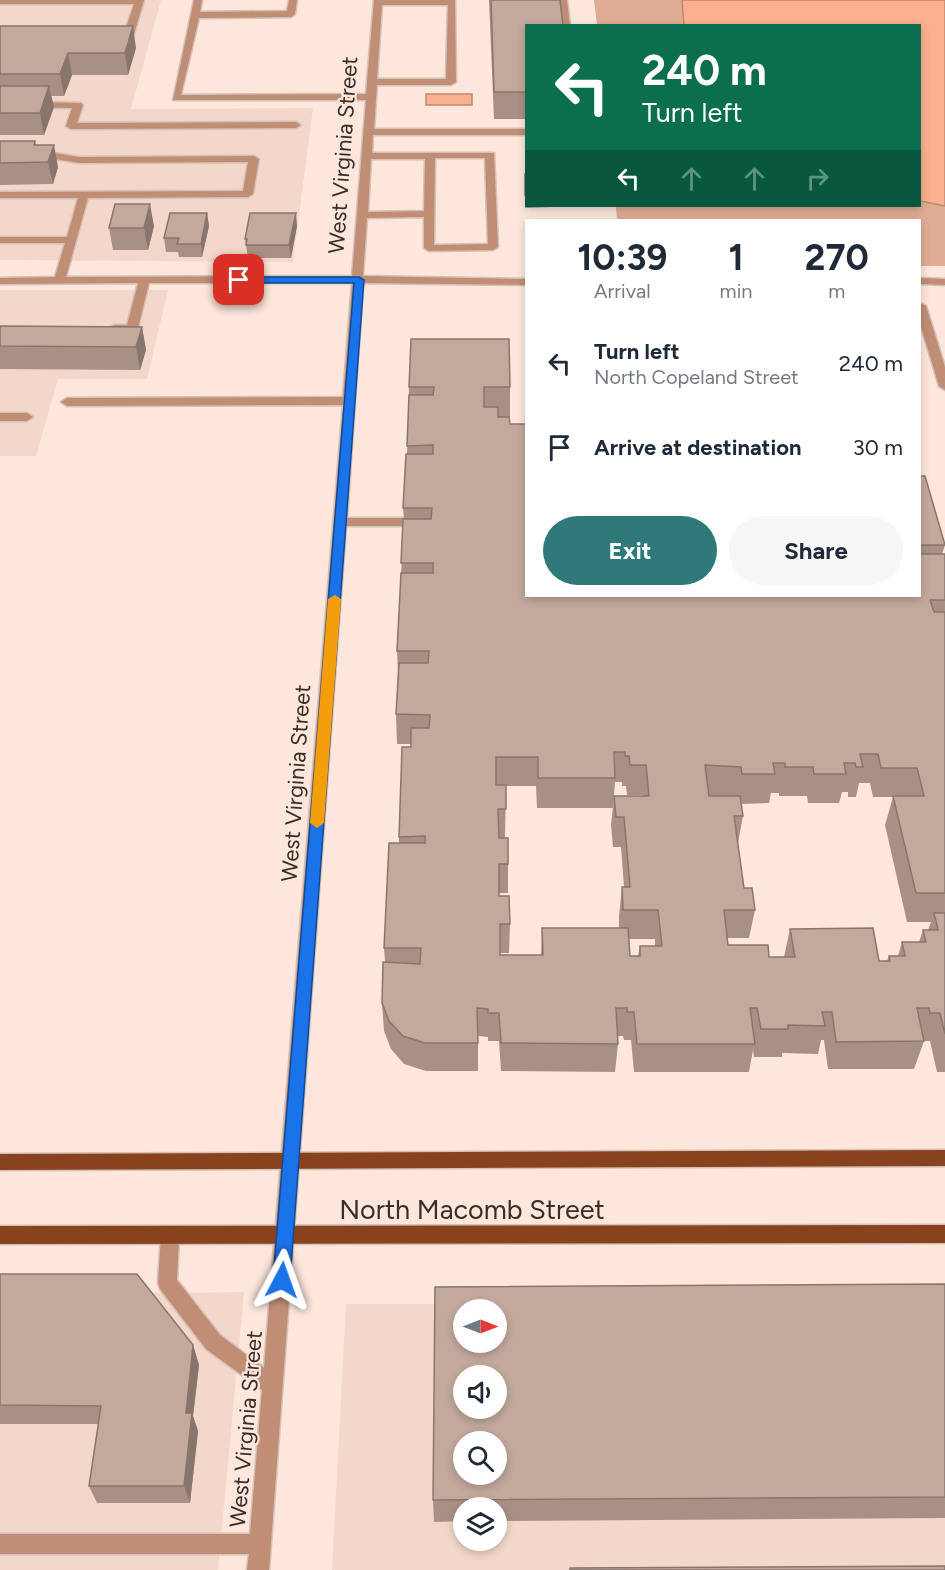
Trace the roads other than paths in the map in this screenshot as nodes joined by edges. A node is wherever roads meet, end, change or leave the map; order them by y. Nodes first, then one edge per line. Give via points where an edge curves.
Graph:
1 (198, 0) edge
2 (293, 0) edge
3 (563, 0) edge
4 (2, 1) edge
5 (140, 1) edge
6 (378, 1) edge
7 (0, 11) edge
8 (195, 15) junction
9 (566, 24) edge
10 (106, 33) edge
11 (372, 82) junction
12 (371, 97) junction
13 (0, 104) edge
14 (296, 124) dead end
15 (369, 132) junction
16 (525, 132) edge
17 (430, 155) junction
18 (0, 156) edge
19 (368, 156) junction
20 (0, 195) edge
21 (84, 195) junction
22 (429, 214) junction
23 (364, 215) junction
24 (0, 240) edge
25 (71, 240) junction
26 (144, 280) junction
27 (359, 280) junction
28 (0, 281) edge
29 (59, 281) junction
30 (921, 281) edge
31 (525, 282) edge
32 (945, 282) edge
33 (921, 309) edge
34 (96, 328) edge
35 (945, 386) edge
36 (350, 400) junction
37 (67, 402) dead end
38 (0, 417) edge
39 (27, 417) dead end
40 (340, 522) junction
41 (405, 522) edge
42 (945, 1158) edge
43 (291, 1160) junction
44 (0, 1162) edge
45 (0, 1234) edge
46 (945, 1234) edge
47 (170, 1236) junction
48 (285, 1236) junction
49 (273, 1386) junction
50 (0, 1544) edge
51 (261, 1544) junction
52 (258, 1570) edge

1 - 8 street
2 - 8 street via 291,14
3 - 9 street
4 - 5 street
4 - 7 street
5 - 10 street via 129,34
6 - 11 street, West Virginia Street
6 - 11 street via 452,2 451,82
8 - 12 street via 176,98
11 - 12 street, West Virginia Street
12 - 15 street, West Virginia Street
13 - 14 street via 78,105 71,126
15 - 16 street
15 - 19 street, West Virginia Street
17 - 19 street
17 - 22 street
17 - 22 street via 490,155 494,248 429,248
18 - 21 street via 79,160 254,159 248,194
19 - 23 street, West Virginia Street
20 - 21 street
21 - 25 street
22 - 23 street
23 - 27 street, West Virginia Street
24 - 25 street
25 - 29 street
26 - 27 street
26 - 29 street
26 - 34 street via 132,328
27 - 31 street
27 - 36 street, West Virginia Street
28 - 29 street
30 - 32 street
33 - 35 street
36 - 37 street
36 - 40 street, West Virginia Street
38 - 39 street
40 - 41 street
40 - 43 street, West Virginia Street
42 - 43 main road, North Macomb Street
43 - 44 main road, North Macomb Street
43 - 48 street, West Virginia Street
45 - 47 main road, North Macomb Street
46 - 48 main road, North Macomb Street
47 - 48 main road, North Macomb Street
47 - 49 street via 167,1283 213,1342
48 - 49 street, West Virginia Street
49 - 51 street, West Virginia Street
50 - 51 street
51 - 52 street, West Virginia Street

